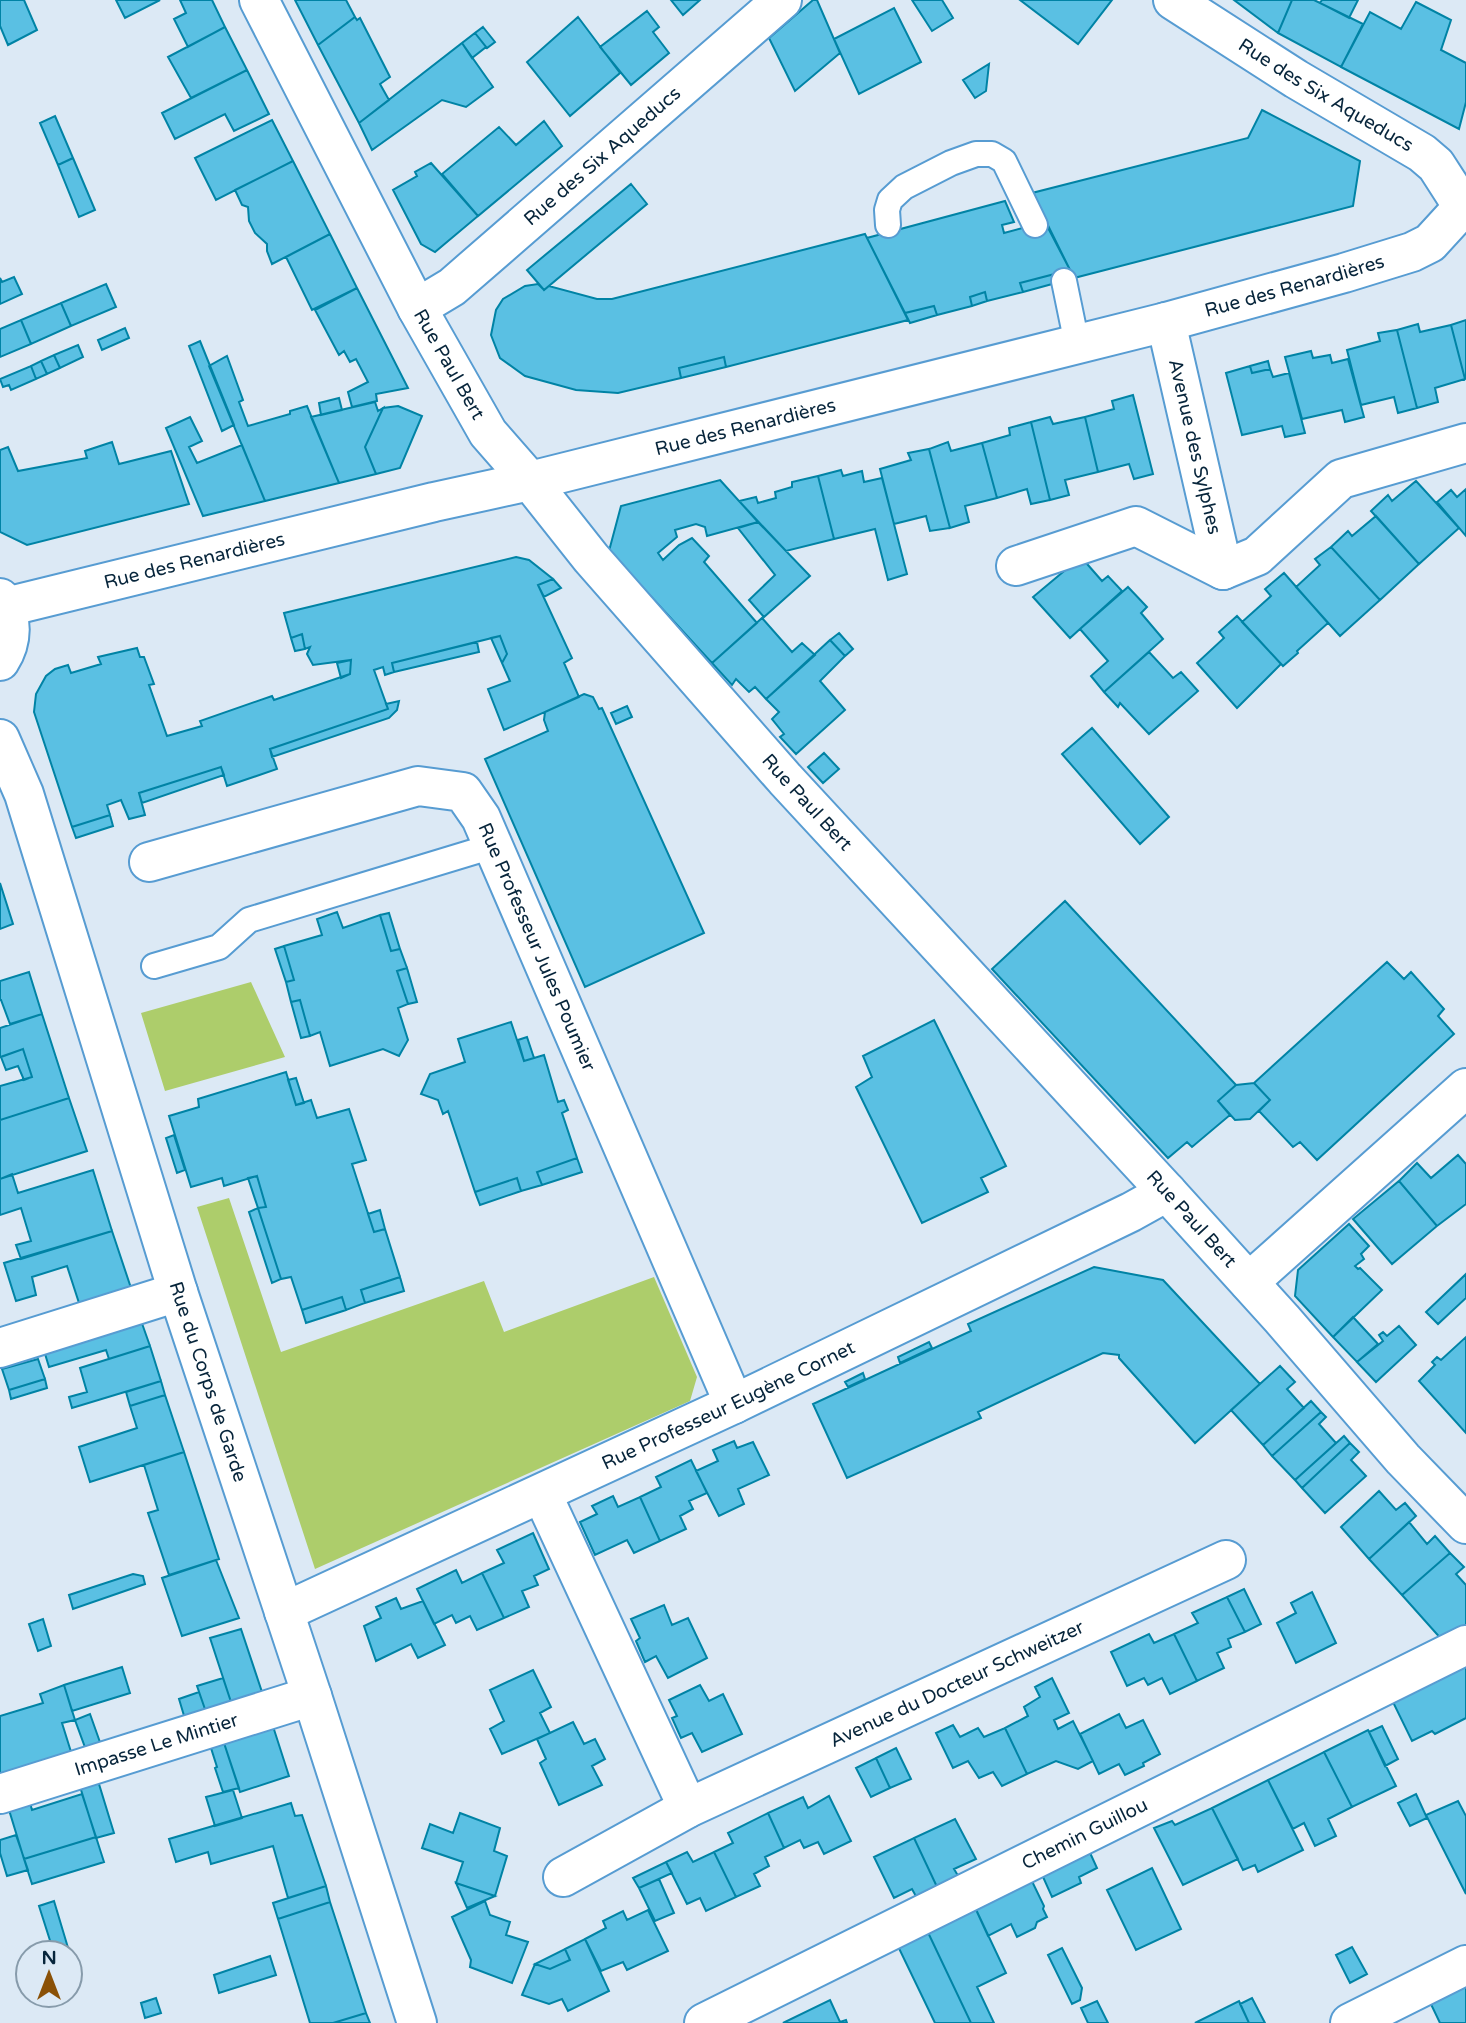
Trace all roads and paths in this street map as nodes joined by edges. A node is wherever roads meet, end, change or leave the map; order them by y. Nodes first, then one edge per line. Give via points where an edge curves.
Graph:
1 (259, 0) edge
2 (782, 0) edge
3 (1173, 0) edge
4 (1464, 208) edge
5 (888, 225) dead end
6 (1035, 225) dead end
7 (1063, 281) dead end
8 (417, 308) junction
9 (1166, 322) junction
10 (1077, 344) junction
11 (1466, 443) edge
12 (530, 481) junction
13 (1016, 566) dead end
14 (1223, 570) junction
15 (3, 603) edge
16 (0, 661) edge
17 (0, 739) edge
18 (493, 846) junction
19 (149, 862) dead end
20 (154, 967) dead end
21 (1466, 1088) edge
22 (1167, 1192) junction
23 (1249, 1282) junction
24 (178, 1292) junction
25 (0, 1348) edge
26 (734, 1404) junction
27 (542, 1494) junction
28 (1466, 1524) edge
29 (1226, 1560) dead end
30 (284, 1612) junction
31 (1466, 1645) edge
32 (313, 1696) junction
33 (0, 1794) edge
34 (688, 1808) junction
35 (563, 1877) dead end
36 (1466, 1965) edge
37 (417, 2023) edge
38 (704, 2023) edge
39 (1350, 2023) edge

1 - 8 street, Rue Paul Bert
2 - 8 street, Rue des Six Aqueducs via 452,287
3 - 4 street, Rue des Six Aqueducs via 1422,153 1436,165
4 - 9 street, Rue des Renardières via 1430,243 1412,252
5 - 6 lane via 890,200 904,187 962,158 992,154 1004,161
7 - 10 lane
8 - 12 street, Rue Paul Bert via 488,433
9 - 10 street, Rue des Renardières
9 - 14 street, Avenue des Sylphes
10 - 12 street, Rue des Renardières
11 - 14 street via 1341,479 1257,556
12 - 15 street, Rue des Renardières
12 - 22 street, Rue Paul Bert via 591,558 785,779
13 - 14 street, Avenue des Sylphes via 1136,526
15 - 16 street via 10,632
17 - 24 street, Rue du Corps de Garde via 24,794
18 - 19 street, Rue Professeur Jules Poumier via 463,792 418,786
18 - 20 lane via 249,920 219,947
18 - 26 street, Rue Professeur Jules Poumier
21 - 23 street
22 - 23 street, Rue Paul Bert
22 - 26 street, Rue Professeur Eugène Cornet
23 - 28 street, Rue Paul Bert via 1403,1459
24 - 25 street
24 - 30 street, Rue du Corps de Garde
26 - 27 street, Rue Professeur Eugène Cornet
27 - 30 street, Rue Professeur Eugène Cornet
27 - 34 street
29 - 34 street, Avenue du Docteur Schweitzer
30 - 32 street, Rue du Corps de Garde
31 - 38 street, Chemin Guillou
32 - 33 street, Impasse Le Mintier
32 - 37 street, Rue du Corps de Garde
34 - 35 street, Avenue du Docteur Schweitzer
36 - 39 street

